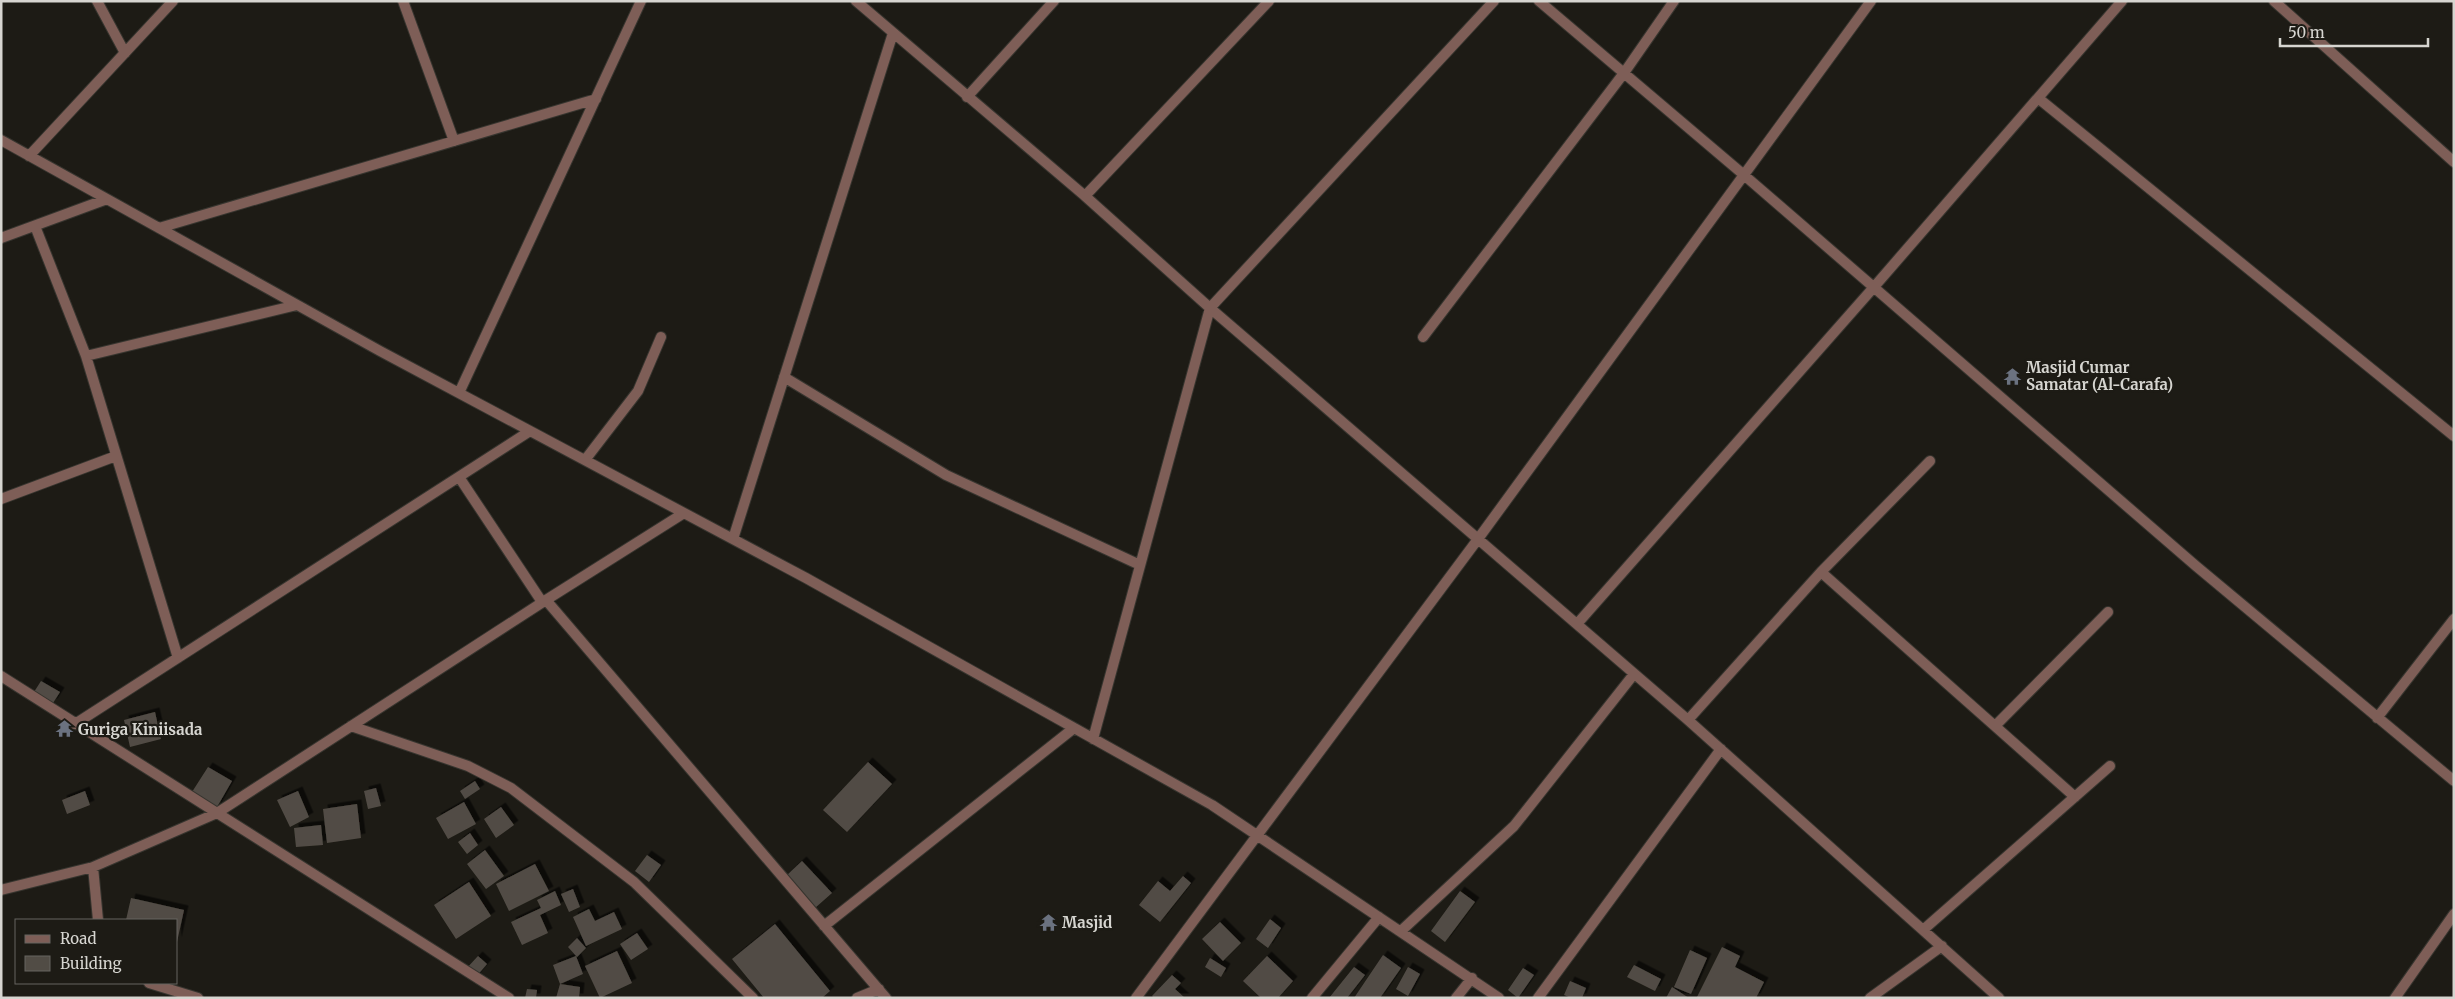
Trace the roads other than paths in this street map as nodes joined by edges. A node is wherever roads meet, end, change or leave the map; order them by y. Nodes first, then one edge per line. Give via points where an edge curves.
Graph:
1 (97, 1) edge
2 (173, 1) edge
3 (403, 1) edge
4 (641, 1) edge
5 (856, 1) edge
6 (1054, 1) edge
7 (1269, 1) edge
8 (1494, 1) edge
9 (1539, 1) edge
10 (1674, 1) edge
11 (1872, 1) edge
12 (2122, 1) edge
13 (2274, 1) edge
14 (893, 33) junction
15 (125, 53) junction
16 (1624, 73) junction
17 (967, 97) junction
18 (2038, 98) junction
19 (596, 99) junction
20 (1, 140) edge
21 (454, 141) junction
22 (29, 156) junction
23 (2454, 162) edge
24 (1744, 175) junction
25 (1086, 196) junction
26 (107, 199) junction
27 (35, 226) junction
28 (159, 228) junction
29 (1, 238) edge
30 (1874, 287) junction
31 (298, 305) junction
32 (1210, 308) junction
33 (661, 337) dead end
34 (1423, 337) dead end
35 (86, 356) junction
36 (784, 377) junction
37 (459, 393) junction
38 (530, 431) junction
39 (2454, 436) edge
40 (116, 456) junction
41 (585, 460) junction
42 (1930, 461) dead end
43 (459, 477) junction
44 (1, 499) edge
45 (684, 513) junction
46 (733, 539) junction
47 (1478, 539) junction
48 (1140, 566) junction
49 (1821, 572) junction
50 (544, 601) junction
51 (2108, 612) dead end
52 (2454, 619) edge
53 (1577, 624) junction
54 (178, 658) junction
55 (1634, 674) junction
56 (3, 680) edge
57 (2377, 718) junction
58 (1688, 720) junction
59 (75, 724) junction
60 (351, 726) junction
61 (1995, 726) junction
62 (1074, 728) junction
63 (1093, 739) junction
64 (1721, 750) junction
65 (2110, 766) dead end
66 (2454, 781) edge
67 (2075, 797) junction
68 (217, 813) junction
69 (1256, 835) junction
70 (94, 867) junction
71 (1, 890) edge
72 (2454, 914) edge
73 (1379, 917) junction
74 (98, 919) edge
75 (824, 926) junction
76 (1923, 930) junction
77 (1401, 931) junction
78 (1942, 946) junction
79 (1472, 978) junction
80 (151, 984) edge
81 (878, 989) junction
82 (198, 998) edge
83 (509, 998) edge
84 (753, 998) edge
85 (857, 998) edge
86 (886, 998) edge
87 (1136, 998) edge
88 (1312, 998) edge
89 (1456, 998) edge
90 (1499, 998) edge
91 (1538, 998) edge
92 (1870, 998) edge
93 (1999, 998) edge
94 (2395, 998) edge

1 - 15 street
2 - 15 street
3 - 21 street
4 - 19 street
5 - 14 street
6 - 17 street
7 - 25 street
8 - 32 street
9 - 16 street
10 - 16 street
11 - 24 street
12 - 18 street
13 - 23 street
14 - 17 street
14 - 36 street
15 - 22 street
16 - 24 street
16 - 34 street
17 - 25 street
18 - 30 street
18 - 39 street
19 - 21 street
19 - 37 street
20 - 22 street
21 - 28 street
22 - 26 street
24 - 30 street
24 - 47 street
25 - 32 street
26 - 27 street
26 - 28 street
27 - 29 street
27 - 35 street
28 - 31 street
30 - 53 street
30 - 57 street
31 - 35 street
31 - 37 street
32 - 47 street
32 - 48 street
33 - 41 street via 638,390
35 - 40 street
36 - 46 street
36 - 48 street via 946,475
37 - 38 street
38 - 41 street
38 - 43 street
40 - 44 street
40 - 54 street
41 - 45 street
42 - 49 street
43 - 50 street
43 - 54 street
45 - 46 street
45 - 50 street
46 - 62 street
47 - 53 street
47 - 69 street
48 - 63 street
49 - 58 street
49 - 61 street
50 - 60 street
50 - 75 street
51 - 61 street
52 - 57 street
53 - 55 street
54 - 59 street
55 - 58 street
55 - 77 street via 1514,826
56 - 59 street
57 - 66 street
58 - 64 street
59 - 68 street
60 - 68 street
60 - 84 street via 468,766 511,788 634,882
61 - 67 street
62 - 63 street
62 - 75 street
63 - 69 street via 1212,805
64 - 76 street
64 - 91 street
65 - 67 street
67 - 76 street
68 - 70 street
68 - 83 street
69 - 73 street
69 - 87 street
70 - 71 street
70 - 74 street
72 - 94 street
73 - 77 street
73 - 88 street
75 - 81 street
76 - 78 street
77 - 79 street
78 - 92 street
78 - 93 street
79 - 89 street
79 - 90 street
80 - 82 street
81 - 85 street
81 - 86 street

